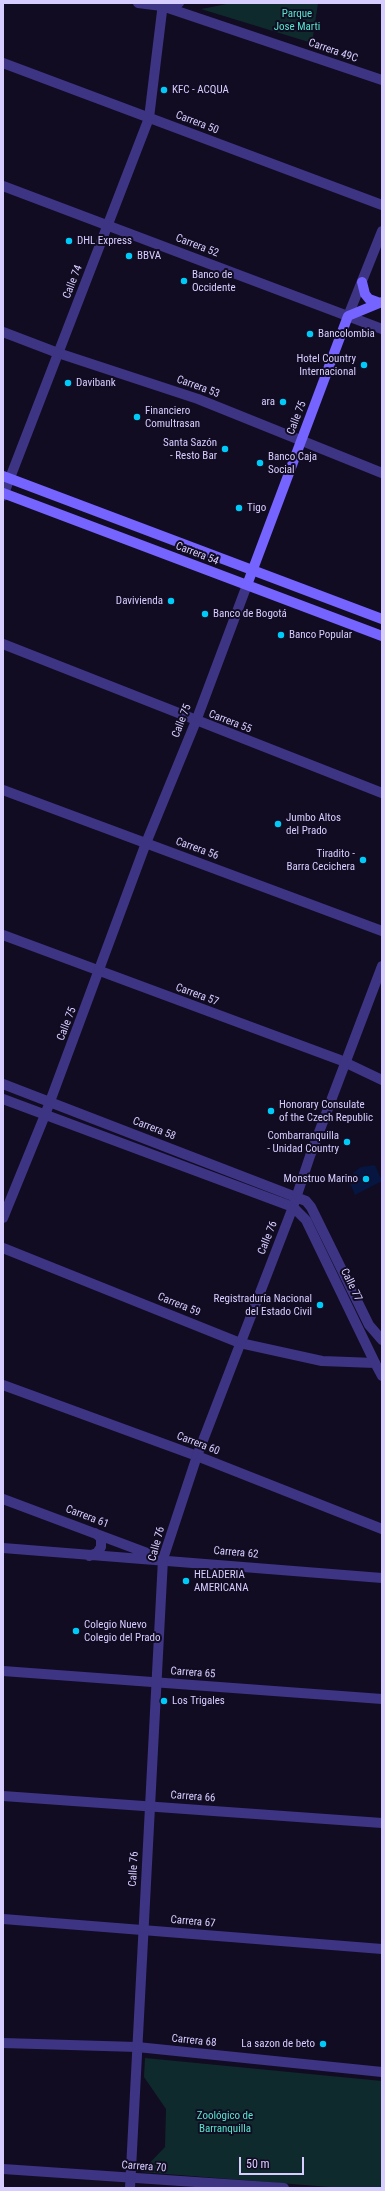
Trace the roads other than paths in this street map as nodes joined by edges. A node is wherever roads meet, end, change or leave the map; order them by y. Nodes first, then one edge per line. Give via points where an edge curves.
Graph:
1 (138, 3) edge
2 (179, 3) edge
3 (162, 4) edge
4 (3, 63) edge
5 (382, 80) edge
6 (149, 118) junction
7 (3, 186) edge
8 (382, 205) edge
9 (107, 226) junction
10 (382, 231) edge
11 (362, 282) junction
12 (381, 302) edge
13 (348, 316) junction
14 (382, 329) edge
15 (3, 332) edge
16 (58, 353) junction
17 (301, 440) junction
18 (382, 473) edge
19 (6, 477) edge
20 (3, 494) edge
21 (122, 519) junction
22 (116, 536) junction
23 (252, 569) junction
24 (247, 585) junction
25 (362, 612) junction
26 (382, 619) edge
27 (357, 627) junction
28 (382, 636) edge
29 (3, 644) edge
30 (196, 721) junction
31 (3, 790) edge
32 (382, 793) edge
33 (146, 843) junction
34 (382, 931) edge
35 (3, 935) edge
36 (382, 966) edge
37 (100, 971) junction
38 (346, 1063) junction
39 (382, 1080) edge
40 (3, 1084) edge
41 (3, 1099) edge
42 (50, 1102) junction
43 (45, 1115) junction
44 (182, 1152) junction
45 (192, 1156) junction
46 (178, 1164) junction
47 (188, 1168) junction
48 (297, 1196) junction
49 (293, 1208) junction
50 (3, 1218) edge
51 (3, 1248) edge
52 (382, 1340) edge
53 (240, 1343) junction
54 (380, 1362) edge
55 (382, 1376) edge
56 (3, 1385) edge
57 (197, 1456) junction
58 (3, 1499) edge
59 (382, 1530) edge
60 (95, 1532) junction
61 (3, 1548) edge
62 (89, 1556) junction
63 (163, 1559) junction
64 (382, 1578) edge
65 (3, 1671) edge
66 (155, 1682) junction
67 (382, 1699) edge
68 (3, 1796) edge
69 (149, 1806) junction
70 (382, 1823) edge
71 (3, 1919) edge
72 (143, 1930) junction
73 (382, 1949) edge
74 (3, 2043) edge
75 (137, 2047) junction
76 (382, 2072) edge
77 (3, 2169) edge
78 (130, 2183) edge
79 (284, 2188) edge

1 - 3 street
2 - 3 street
3 - 5 street, Carrera 49C
3 - 6 street, Calle 74
4 - 6 street, Carrera 50
6 - 8 street, Carrera 50
6 - 9 street, Calle 74
7 - 9 street, Carrera 52
9 - 13 street, Carrera 52
9 - 16 street, Calle 74
10 - 11 street, Calle 75
11 - 12 main road via 369,299
11 - 13 street, Calle 75
12 - 13 main road
13 - 14 street, Carrera 52
13 - 17 main road, Calle 75
15 - 16 street, Carrera 53
16 - 17 street, Carrera 53 via 198,398
16 - 19 street, Calle 74
17 - 18 street, Carrera 53
17 - 23 main road, Calle 75
19 - 20 street, Calle 74
19 - 21 main road, Carrera 54
20 - 22 main road, Carrera 54
21 - 22 main road
21 - 23 main road, Carrera 54
22 - 24 main road, Carrera 54
23 - 24 main road, Calle 75
23 - 25 main road, Carrera 54
24 - 27 main road, Carrera 54
24 - 30 street, Calle 75
25 - 26 main road, Carrera 54
25 - 27 main road
27 - 28 main road, Carrera 54
29 - 30 street, Carrera 55
30 - 32 street, Carrera 55
30 - 33 street, Calle 75
31 - 33 street, Carrera 56
33 - 34 street, Carrera 56
33 - 37 street, Calle 75
35 - 37 street, Carrera 57
36 - 38 street, Calle 76
37 - 38 street, Carrera 57
37 - 42 street, Calle 75
38 - 39 street, Carrera 57
38 - 48 street, Calle 76
40 - 42 street, Carrera 58
41 - 43 street
42 - 43 street, Calle 75
42 - 44 street, Carrera 58
43 - 46 street
43 - 50 street, Calle 75
44 - 45 street, Carrera 58
44 - 46 street
45 - 47 street
45 - 48 street, Carrera 58
46 - 47 street
47 - 49 street
48 - 49 street, Calle 76
48 - 52 street, Calle 77 via 311,1207 368,1325
49 - 53 street, Calle 76
49 - 54 street, Calle 77 via 306,1220
51 - 53 street, Carrera 59
53 - 54 street, Carrera 59 via 322,1361
53 - 57 street, Calle 76
54 - 55 street, Calle 77
56 - 57 street, Carrera 60
57 - 59 street, Carrera 60
57 - 63 street, Calle 76
58 - 60 street, Carrera 61
60 - 62 street via 101,1538 101,1547 97,1553
60 - 63 street, Carrera 61
61 - 62 street, Carrera 62
62 - 63 street, Carrera 62
63 - 64 street, Carrera 62
63 - 66 street, Calle 76
65 - 66 street, Carrera 65
66 - 67 street, Carrera 65
66 - 69 street, Calle 76
68 - 69 street, Carrera 66
69 - 70 street, Carrera 66
69 - 72 street, Calle 76
71 - 72 street, Carrera 67
72 - 73 street, Carrera 67
72 - 75 street, Calle 76
74 - 75 street, Carrera 68
75 - 76 street, Carrera 68
75 - 78 street, Calle 76
77 - 78 street, Carrera 70
78 - 79 street, Carrera 70

